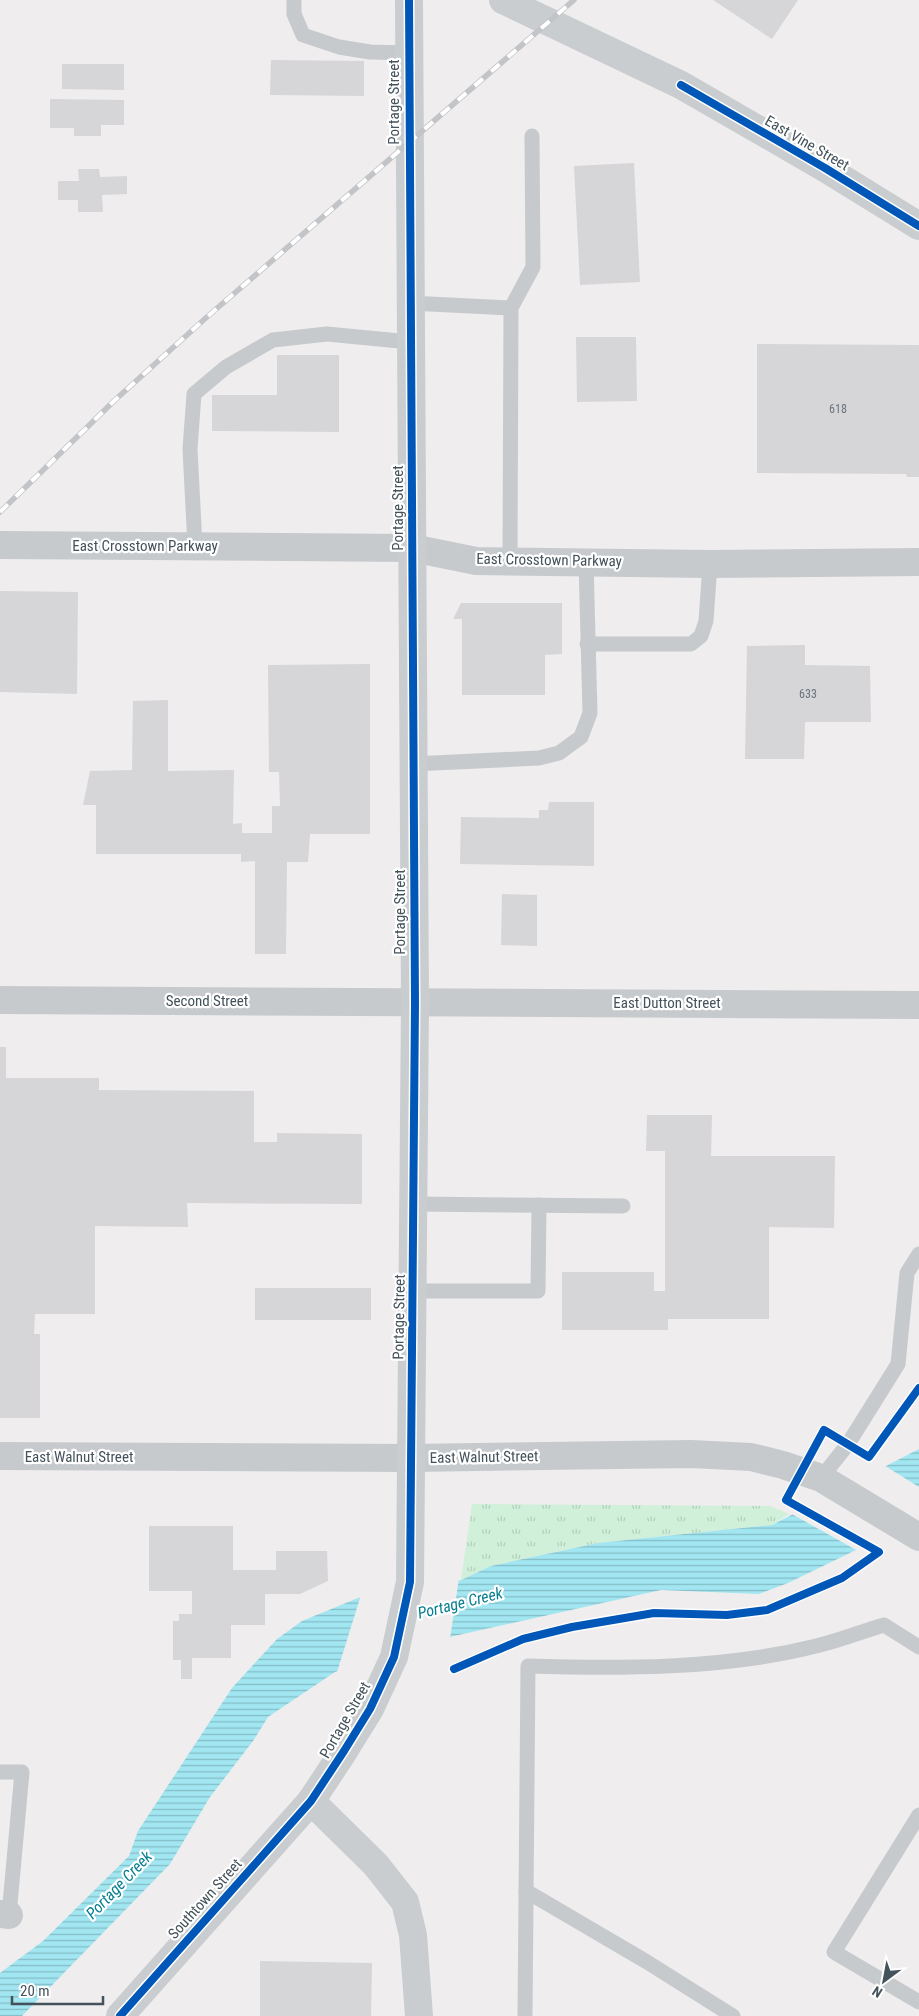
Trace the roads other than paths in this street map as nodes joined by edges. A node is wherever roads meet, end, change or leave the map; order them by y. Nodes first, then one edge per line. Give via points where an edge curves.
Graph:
1 (294, 0) edge
2 (409, 0) edge
3 (503, 0) edge
4 (408, 53) junction
5 (532, 136) dead end
6 (919, 226) edge
7 (410, 303) junction
8 (511, 308) junction
9 (410, 342) junction
10 (0, 545) edge
11 (195, 546) junction
12 (412, 548) junction
13 (510, 561) junction
14 (586, 561) junction
15 (919, 562) edge
16 (710, 564) junction
17 (587, 644) junction
18 (413, 764) junction
19 (0, 1000) edge
20 (415, 1002) junction
21 (919, 1005) edge
22 (413, 1204) junction
23 (539, 1205) junction
24 (623, 1206) dead end
25 (919, 1254) edge
26 (414, 1291) junction
27 (0, 1456) edge
28 (411, 1458) junction
29 (830, 1483) junction
30 (911, 1532) edge
31 (919, 1647) edge
32 (0, 1772) edge
33 (311, 1800) junction
34 (919, 1815) edge
35 (526, 1892) junction
36 (4, 1914) edge
37 (919, 2002) edge
38 (120, 2016) edge
39 (420, 2016) edge
40 (525, 2016) edge
41 (732, 2016) edge

1 - 4 lane via 294,14 303,35 338,47
2 - 4 main road, Portage Street
3 - 6 main road, East Vine Street via 681,85
4 - 7 main road, Portage Street
5 - 8 lane via 533,267
7 - 8 lane
7 - 9 main road, Portage Street
8 - 13 lane
9 - 11 lane via 327,334 273,340 226,367 194,394 190,449
9 - 12 main road, Portage Street
10 - 11 street, East Crosstown Parkway
11 - 12 street, East Crosstown Parkway
12 - 13 street, East Crosstown Parkway via 476,560
12 - 18 main road, Portage Street
13 - 14 street, East Crosstown Parkway
14 - 16 street, East Crosstown Parkway
14 - 17 lane
15 - 16 street, East Crosstown Parkway
16 - 17 lane via 706,621 701,636 691,644
17 - 18 lane via 590,713 581,737 559,753 539,758
18 - 20 main road, Portage Street
19 - 20 street, Second Street
20 - 21 street, East Dutton Street
20 - 22 main road, Portage Street
22 - 23 lane
22 - 26 main road, Portage Street
23 - 24 lane
23 - 26 lane via 538,1291
25 - 29 lane via 907,1272 898,1364 848,1444
26 - 28 main road, Portage Street
27 - 28 street, East Walnut Street
28 - 29 street, East Walnut Street via 691,1454 751,1457
28 - 33 main road, Portage Street via 410,1582 394,1657 370,1709
29 - 30 street, East Walnut Street
31 - 35 lane via 884,1625 812,1647 734,1661 594,1668 528,1666
32 - 36 lane via 22,1772
33 - 38 main road, Southtown Street
33 - 39 main road via 376,1865 405,1902 414,1935
34 - 37 lane via 834,1952
35 - 40 lane
35 - 41 lane

